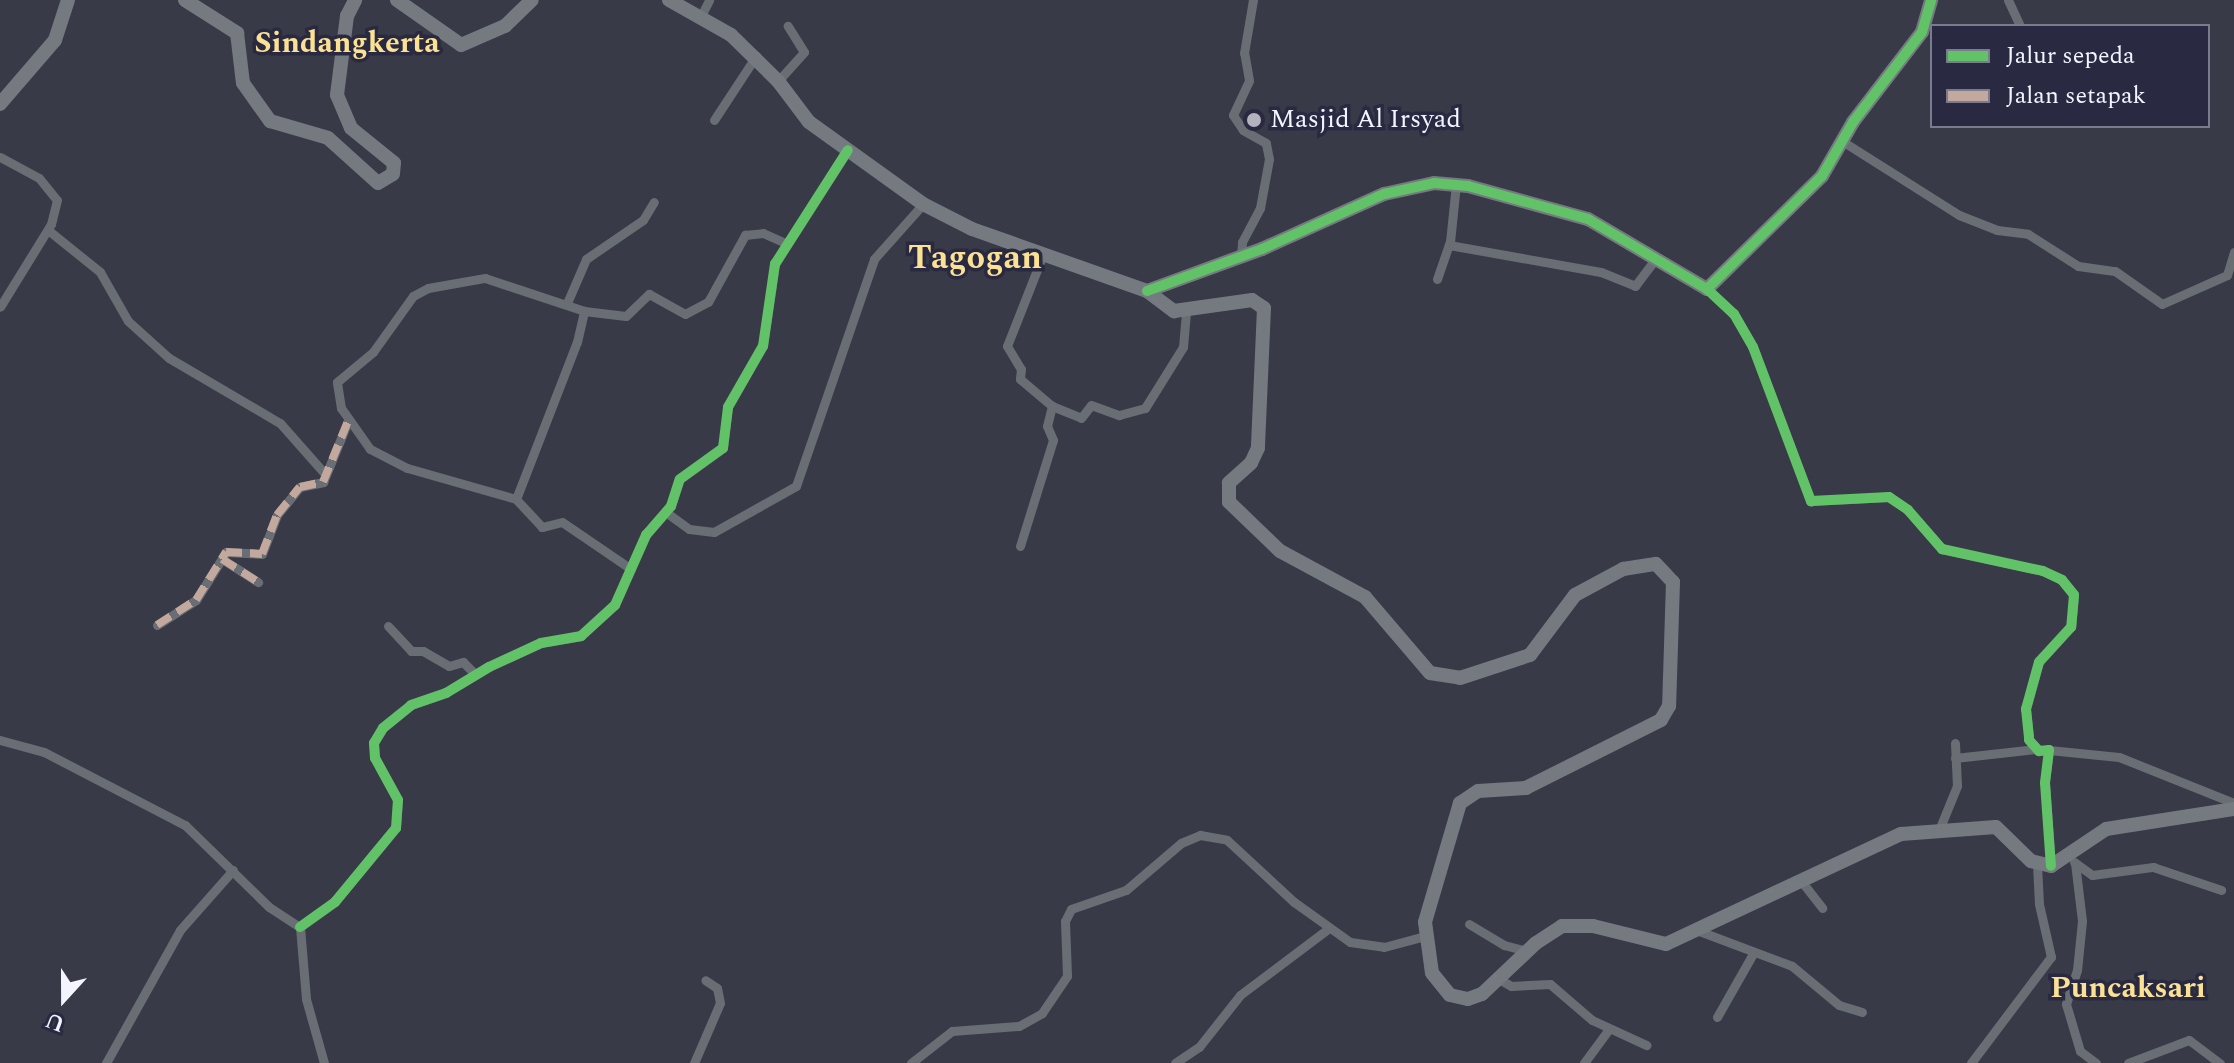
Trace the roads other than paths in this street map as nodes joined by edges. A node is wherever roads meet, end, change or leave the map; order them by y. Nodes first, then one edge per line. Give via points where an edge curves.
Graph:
1 (68, 0) edge
2 (185, 0) edge
3 (355, 0) edge
4 (397, 0) edge
5 (532, 0) edge
6 (669, 0) edge
7 (709, 0) edge
8 (1253, 0) edge
9 (1931, 0) edge
10 (2008, 0) edge
11 (701, 16) junction
12 (2019, 24) edge
13 (788, 26) dead end
14 (756, 56) junction
15 (778, 81) junction
16 (0, 104) edge
17 (714, 120) dead end
18 (1842, 141) junction
19 (848, 150) junction
20 (0, 157) edge
21 (1456, 184) junction
22 (654, 202) dead end
23 (923, 204) junction
24 (48, 230) junction
25 (785, 243) junction
26 (1449, 245) junction
27 (1044, 252) junction
28 (2234, 252) edge
29 (1241, 257) junction
30 (1656, 258) junction
31 (1437, 279) dead end
32 (1707, 289) junction
33 (1147, 291) junction
34 (567, 303) junction
35 (0, 307) edge
36 (584, 311) junction
37 (1186, 311) junction
38 (1052, 406) junction
39 (348, 421) junction
40 (326, 475) junction
41 (516, 499) junction
42 (667, 513) junction
43 (1020, 546) dead end
44 (222, 559) junction
45 (631, 569) junction
46 (258, 582) dead end
47 (157, 625) dead end
48 (388, 626) dead end
49 (476, 675) junction
50 (0, 740) edge
51 (1955, 743) dead end
52 (2037, 749) junction
53 (2049, 750) junction
54 (1955, 758) junction
55 (2234, 806) edge
56 (1939, 830) junction
57 (2071, 860) junction
58 (2044, 865) junction
59 (233, 870) junction
60 (1802, 882) junction
61 (2221, 890) dead end
62 (1822, 908) dead end
63 (1469, 924) dead end
64 (300, 927) junction
65 (1328, 929) junction
66 (1699, 931) junction
67 (1425, 936) junction
68 (1526, 951) junction
69 (1754, 952) junction
70 (1499, 979) junction
71 (705, 980) dead end
72 (1862, 1012) dead end
73 (1717, 1017) dead end
74 (1609, 1029) junction
75 (1646, 1045) dead end
76 (106, 1063) edge
77 (324, 1063) edge
78 (694, 1063) edge
79 (911, 1063) edge
80 (1175, 1063) edge
81 (1584, 1063) edge
82 (1971, 1063) edge
83 (2096, 1063) edge
84 (2128, 1063) edge
85 (2220, 1063) edge

1 - 16 main road via 55,40
2 - 3 main road via 237,33 243,83 270,121 328,138 378,183 393,174 394,163 351,128 337,95 347,16
4 - 5 main road via 461,45 505,26
6 - 11 main road
7 - 11 street
8 - 29 street via 1244,53 1249,80 1233,115 1243,130 1266,143 1269,159 1260,208 1242,242
9 - 18 main road via 1910,51
10 - 12 street
11 - 14 main road
13 - 15 street via 804,52
14 - 15 main road
14 - 17 street
15 - 19 main road via 809,122
18 - 28 street via 1959,215 1997,230 2028,234 2078,266 2115,271 2162,304 2227,275
18 - 32 main road via 1815,185
19 - 23 main road
19 - 25 street via 817,203
20 - 24 street via 55,193 57,210
21 - 26 street
21 - 29 main road via 1423,184 1384,194
21 - 30 main road via 1572,213
22 - 34 street via 643,220 586,259
23 - 27 main road via 972,229
23 - 42 street via 874,259 796,486 714,532 689,529
24 - 35 street
24 - 40 street via 100,272 128,321 161,351 280,423
25 - 36 street via 763,233 745,235 708,302 685,314 646,294 626,316
25 - 42 street via 769,287 763,346 728,407 723,448 680,479
26 - 30 street via 1601,272 1635,286
26 - 31 street
27 - 33 main road
27 - 38 street via 1007,346 1021,369 1020,379
29 - 33 main road
30 - 32 main road
32 - 52 street via 1734,314 1753,347 1811,501 1889,497 1908,510 1942,549 2043,571 2062,580 2074,595 2071,627 2043,655 2028,696 2027,733
33 - 37 main road via 1165,307
34 - 36 street
34 - 39 street via 485,278 419,292 373,352 337,382 335,392
36 - 41 street
37 - 38 street via 1183,347 1145,408 1119,415 1091,405 1081,418
37 - 67 main road via 1252,300 1264,308 1258,448 1228,487 1234,511 1280,551 1365,597 1430,673 1460,678 1530,655 1575,595 1623,569 1656,564 1673,582 1666,713 1526,788 1464,797 1426,910
38 - 43 street via 1049,457
39 - 40 street
39 - 41 street via 365,445 387,459
40 - 44 street via 320,484 304,483 277,515 262,554 231,550
41 - 45 street via 542,527 562,522
42 - 45 street via 646,535
44 - 46 street
44 - 47 street via 196,600
45 - 49 street via 615,605 587,632 541,643
48 - 49 street via 411,651 423,651 449,666 463,662
49 - 64 street via 411,705 380,732 375,758 398,800 396,828 335,902
50 - 59 street via 44,752 180,822
51 - 54 street
52 - 53 street
52 - 54 street
53 - 55 street via 2119,757
53 - 58 street
54 - 56 street via 1957,786
55 - 57 main road via 2106,829
56 - 58 main road via 1996,827
56 - 60 main road via 1889,837
57 - 58 main road
57 - 61 street via 2092,875 2153,867
57 - 83 street via 2082,921 2077,970 2066,1004 2080,1051
58 - 82 street via 2039,904 2051,957
59 - 64 street via 269,907
59 - 76 street via 175,937 158,977
60 - 62 street
60 - 66 main road
63 - 68 street
64 - 77 street via 308,1011
65 - 67 street via 1350,942 1384,947
65 - 79 street via 1227,840 1200,835 1181,843 1126,890 1071,909 1065,921 1067,976 1042,1013 1019,1026 952,1031
65 - 80 street via 1240,995 1199,1047
66 - 68 main road via 1659,944 1593,926 1562,926
66 - 69 street
67 - 70 main road via 1432,973 1450,995 1475,998
68 - 70 main road
69 - 72 street via 1792,966 1839,1005
69 - 73 street
70 - 74 street via 1511,986 1550,984
71 - 78 street via 717,988 720,1003
74 - 75 street
74 - 81 street
84 - 85 street via 2189,1040

